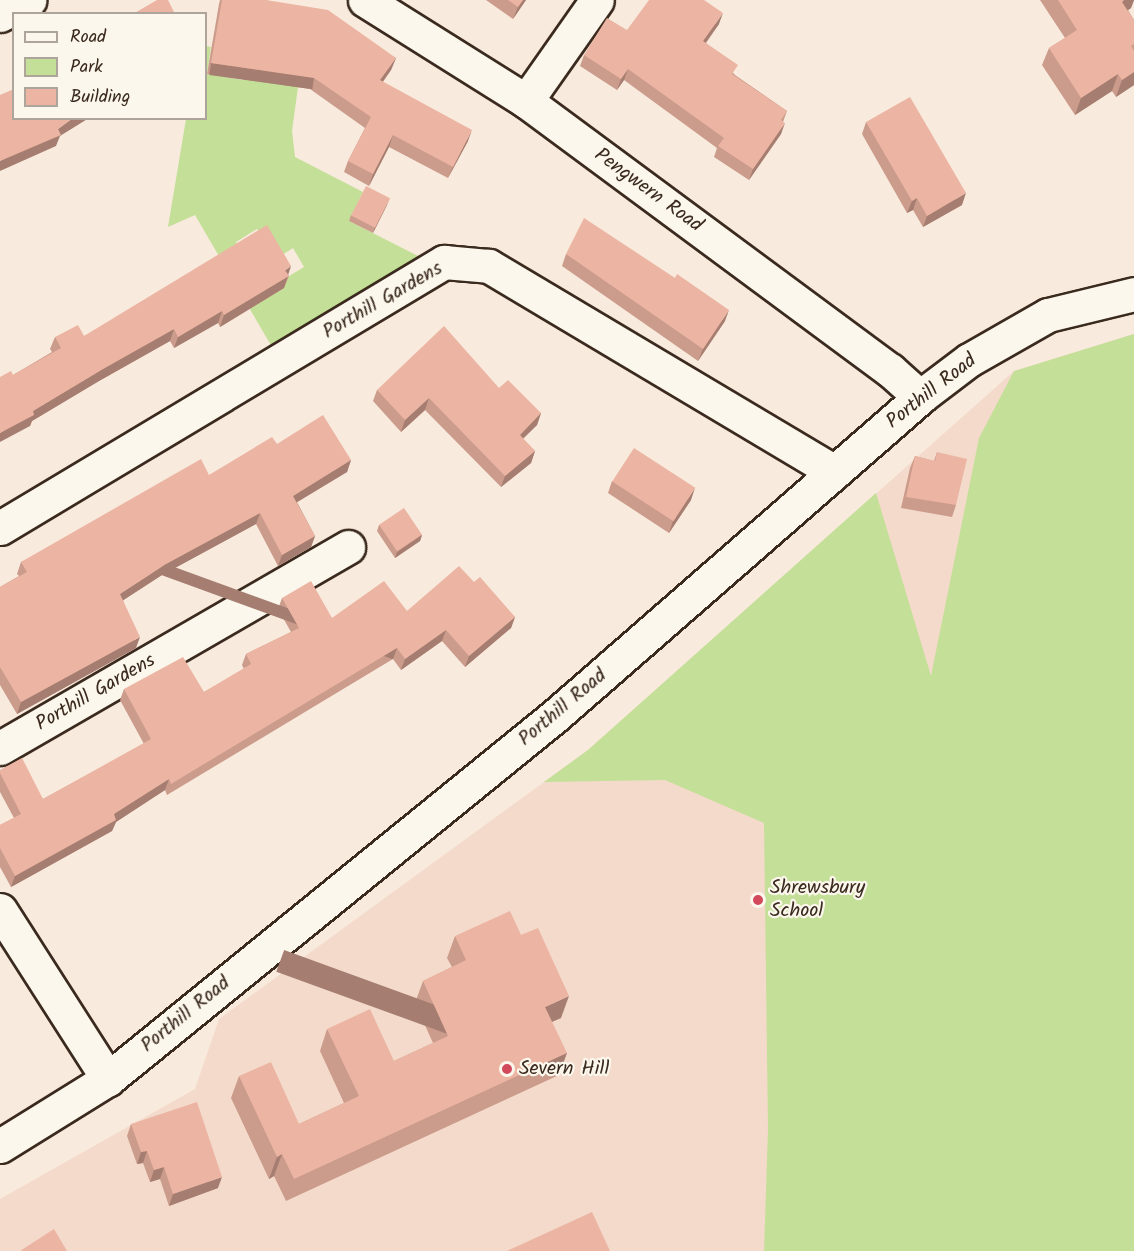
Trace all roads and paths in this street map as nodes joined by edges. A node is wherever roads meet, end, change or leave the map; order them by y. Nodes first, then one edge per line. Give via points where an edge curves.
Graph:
1 (29, 0) edge
2 (365, 0) edge
3 (597, 0) edge
4 (0, 15) edge
5 (526, 101) junction
6 (1134, 294) edge
7 (920, 397) junction
8 (834, 472) junction
9 (0, 528) edge
10 (348, 547) dead end
11 (0, 748) edge
12 (0, 910) edge
13 (108, 1079) junction
14 (0, 1146) edge

1 - 4 street
2 - 5 street, Pengwern Road
3 - 5 street
5 - 7 street, Pengwern Road via 890,370
6 - 7 street, Porthill Road via 1048,315 969,360
7 - 8 street, Porthill Road
8 - 9 street, Porthill Gardens via 489,266 444,262
8 - 13 street, Porthill Road via 556,715
10 - 11 street, Porthill Gardens
12 - 13 street
13 - 14 street, Porthill Road

